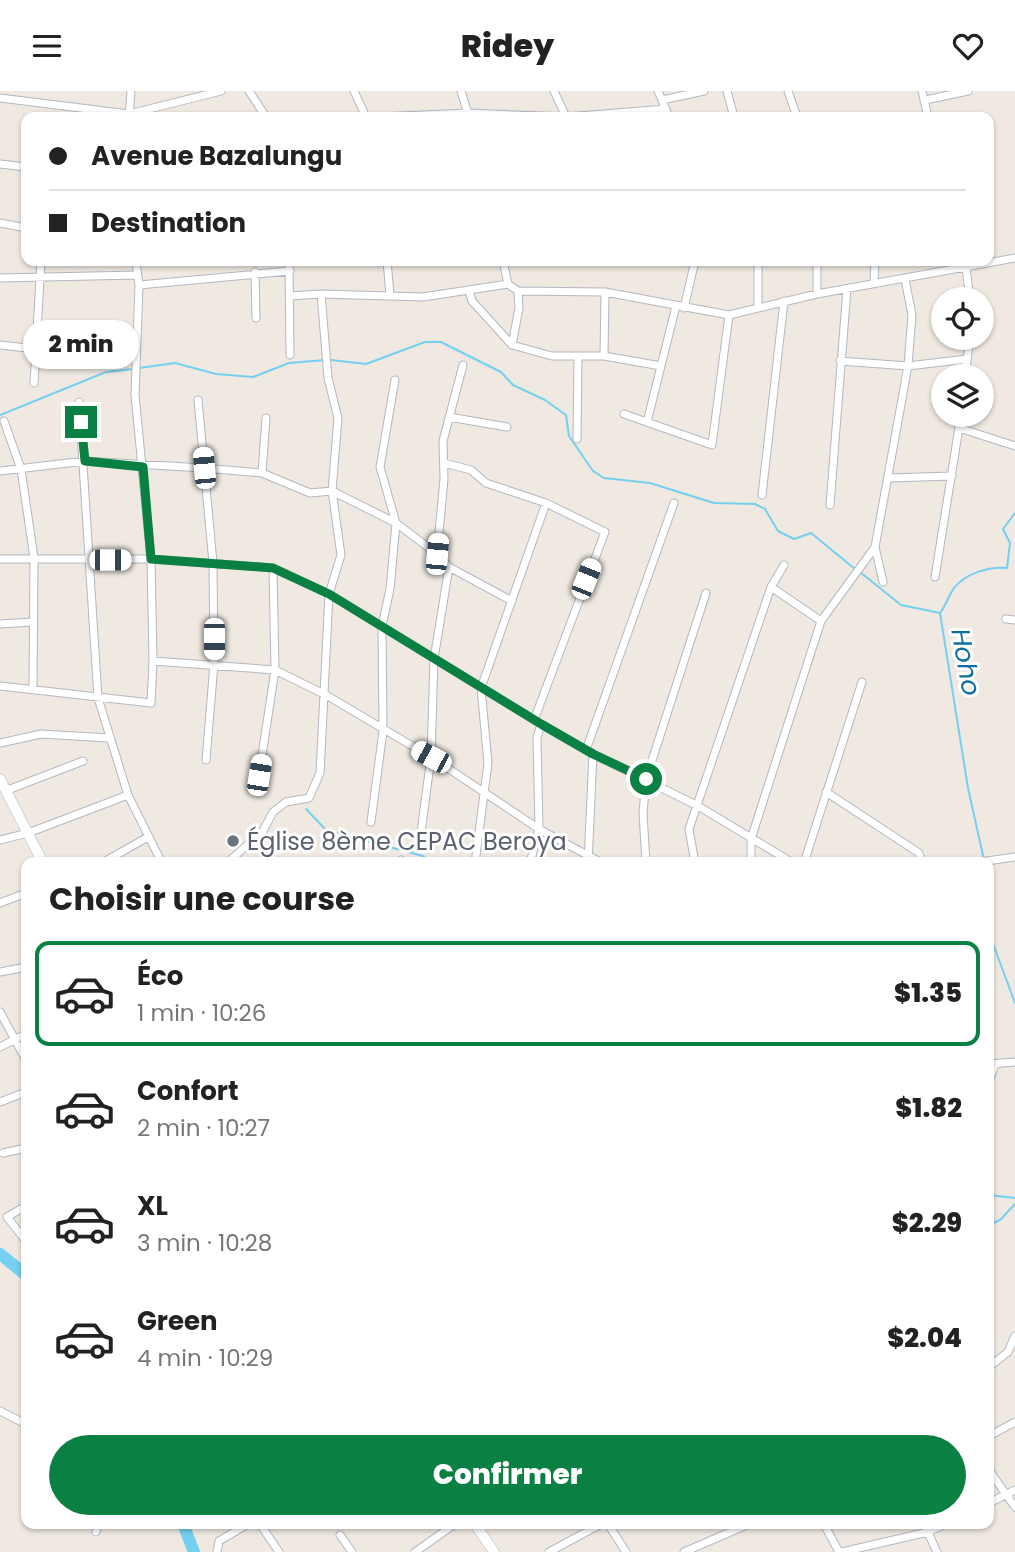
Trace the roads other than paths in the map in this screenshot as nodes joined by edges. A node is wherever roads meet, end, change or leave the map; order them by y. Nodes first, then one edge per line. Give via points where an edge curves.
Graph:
1 (30, 91) edge
2 (131, 91) edge
3 (221, 91) edge
4 (249, 91) edge
5 (354, 91) edge
6 (461, 91) edge
7 (554, 91) edge
8 (658, 91) edge
9 (704, 91) edge
10 (727, 91) edge
11 (788, 91) edge
12 (922, 91) edge
13 (968, 91) edge
14 (0, 98) edge
15 (30, 100) junction
16 (662, 100) junction
17 (925, 100) junction
18 (104, 112) edge
19 (129, 112) edge
20 (144, 112) edge
21 (263, 112) edge
22 (364, 112) edge
23 (467, 112) edge
24 (564, 112) edge
25 (668, 112) edge
26 (733, 112) edge
27 (795, 112) edge
28 (927, 112) edge
29 (0, 164) edge
30 (21, 166) edge
31 (0, 223) edge
32 (21, 227) edge
33 (1015, 258) edge
34 (994, 262) edge
35 (41, 266) edge
36 (136, 266) edge
37 (290, 266) edge
38 (387, 266) edge
39 (504, 266) edge
40 (693, 266) edge
41 (758, 266) edge
42 (817, 266) edge
43 (875, 266) edge
44 (975, 266) edge
45 (965, 268) junction
46 (290, 271) junction
47 (255, 272) junction
48 (137, 275) junction
49 (0, 278) edge
50 (41, 278) junction
51 (905, 279) junction
52 (874, 283) junction
53 (508, 284) junction
54 (139, 285) junction
55 (968, 287) edge
56 (847, 289) junction
57 (470, 290) junction
58 (518, 291) junction
59 (605, 292) junction
60 (321, 294) junction
61 (817, 294) junction
62 (390, 295) junction
63 (289, 296) junction
64 (784, 301) junction
65 (758, 306) junction
66 (680, 307) junction
67 (729, 316) junction
68 (256, 318) dead end
69 (0, 345) edge
70 (512, 345) junction
71 (36, 349) junction
72 (968, 350) edge
73 (290, 355) dead end
74 (578, 356) junction
75 (604, 356) junction
76 (967, 359) junction
77 (840, 361) junction
78 (966, 364) edge
79 (463, 365) dead end
80 (661, 366) junction
81 (908, 366) junction
82 (395, 380) dead end
83 (34, 383) dead end
84 (198, 400) dead end
85 (79, 402) dead end
86 (624, 414) dead end
87 (449, 417) junction
88 (266, 418) dead end
89 (4, 421) dead end
90 (646, 422) junction
91 (506, 427) dead end
92 (959, 428) joint
93 (577, 439) dead end
94 (1015, 446) edge
95 (85, 461) junction
96 (444, 463) junction
97 (143, 467) junction
98 (204, 468) junction
99 (21, 469) junction
100 (0, 471) edge
101 (262, 473) junction
102 (952, 476) junction
103 (889, 478) junction
104 (332, 491) junction
105 (762, 495) dead end
106 (546, 503) junction
107 (674, 503) dead end
108 (830, 505) dead end
109 (396, 523) junction
110 (875, 547) junction
111 (437, 554) junction
112 (34, 558) junction
113 (0, 559) edge
114 (151, 559) junction
115 (90, 560) junction
116 (213, 563) junction
117 (784, 565) dead end
118 (449, 567) junction
119 (273, 568) junction
120 (935, 577) dead end
121 (883, 582) dead end
122 (771, 587) junction
123 (706, 593) dead end
124 (329, 594) junction
125 (512, 601) junction
126 (1006, 619) dead end
127 (1015, 620) edge
128 (821, 621) junction
129 (32, 622) junction
130 (0, 624) edge
131 (382, 626) junction
132 (434, 659) junction
133 (153, 661) junction
134 (214, 664) junction
135 (275, 670) junction
136 (862, 682) dead end
137 (0, 685) edge
138 (33, 688) junction
139 (481, 688) junction
140 (326, 695) junction
141 (98, 698) junction
142 (537, 722) junction
143 (383, 731) junction
144 (108, 738) junction
145 (0, 743) edge
146 (590, 752) junction
147 (431, 757) junction
148 (206, 760) dead end
149 (83, 761) dead end
150 (259, 775) dead end
151 (0, 779) edge
152 (646, 779) junction
153 (5, 791) junction
154 (485, 792) junction
155 (826, 792) junction
156 (128, 795) junction
157 (698, 806) junction
158 (371, 822) dead end
159 (539, 829) junction
160 (28, 833) junction
161 (148, 837) junction
162 (419, 839) dead end
163 (751, 839) junction
164 (0, 840) edge
165 (40, 857) edge
166 (113, 857) edge
167 (159, 857) edge
168 (234, 857) edge
169 (476, 857) edge
170 (532, 857) edge
171 (585, 857) edge
172 (588, 857) edge
173 (646, 857) edge
174 (694, 857) edge
175 (751, 857) edge
176 (782, 857) edge
177 (806, 857) edge
178 (920, 857) edge
179 (1015, 857) edge
180 (994, 858) edge
181 (21, 895) edge
182 (0, 903) edge
183 (21, 968) edge
184 (0, 972) edge
185 (0, 1012) edge
186 (21, 1036) edge
187 (15, 1039) junction
188 (0, 1047) edge
189 (21, 1050) edge
190 (1015, 1062) edge
191 (994, 1065) edge
192 (21, 1094) edge
193 (0, 1102) edge
194 (21, 1149) edge
195 (3, 1153) dead end
196 (21, 1209) edge
197 (21, 1235) edge
198 (1015, 1336) edge
199 (1008, 1352) junction
200 (1015, 1360) edge
201 (994, 1363) edge
202 (0, 1411) edge
203 (21, 1422) edge
204 (1015, 1422) edge
205 (994, 1433) edge
206 (994, 1475) edge
207 (1011, 1492) edge
208 (994, 1500) edge
209 (1015, 1507) edge
210 (239, 1529) edge
211 (263, 1529) edge
212 (448, 1529) edge
213 (478, 1529) edge
214 (592, 1529) edge
215 (611, 1529) edge
216 (737, 1529) edge
217 (827, 1529) edge
218 (926, 1529) edge
219 (934, 1529) edge
220 (928, 1532) junction
221 (340, 1535) dead end
222 (217, 1552) edge
223 (279, 1552) edge
224 (352, 1552) edge
225 (415, 1552) edge
226 (494, 1552) edge
227 (549, 1552) edge
228 (626, 1552) edge
229 (684, 1552) edge
230 (841, 1552) edge
231 (937, 1552) edge

1 - 15 street
2 - 19 street
3 - 20 street
4 - 21 street
5 - 22 street
6 - 23 street
7 - 24 street
8 - 16 street
9 - 16 street
10 - 26 street
11 - 27 street
12 - 17 street
13 - 17 street
14 - 15 street
15 - 18 street
16 - 25 street
17 - 28 street
29 - 30 street
31 - 32 street
33 - 34 street
35 - 50 street
36 - 48 street
37 - 46 street
38 - 62 street
39 - 53 street
40 - 66 street
41 - 65 street
42 - 61 street
43 - 52 street
44 - 45 street
45 - 51 street
45 - 55 street
46 - 47 street
46 - 63 street
47 - 54 street
47 - 68 street
48 - 50 street
48 - 54 street
49 - 50 street
50 - 71 street
51 - 52 street
51 - 81 street via 912,315
52 - 56 street
53 - 57 street
53 - 58 street
54 - 97 street via 135,395
56 - 61 street
56 - 77 street
57 - 62 street via 423,297
57 - 70 street via 472,301
58 - 59 street
58 - 70 street
59 - 66 street
59 - 75 street
60 - 62 street
60 - 63 street
60 - 104 street via 328,378 338,418
61 - 64 street
63 - 73 street
64 - 65 street
64 - 105 street
65 - 67 street
66 - 67 street
66 - 80 street
67 - 90 street via 712,445
69 - 71 street
70 - 74 street via 552,356
71 - 83 street
72 - 76 street
74 - 75 street
74 - 93 street
75 - 80 street
76 - 78 street
76 - 81 street
77 - 81 street
77 - 108 street
79 - 87 street
80 - 90 street
81 - 103 street
82 - 109 street via 380,467
84 - 98 street
85 - 95 street
86 - 90 street
87 - 91 street
87 - 96 street
88 - 101 street
89 - 99 street
92 - 94 street
92 - 102 street
95 - 97 street
95 - 99 street
95 - 115 street
96 - 106 street
96 - 111 street
97 - 98 street
97 - 114 street
98 - 101 street
98 - 116 street
99 - 100 street
99 - 112 street
101 - 104 street via 310,493
102 - 103 street
102 - 120 street
103 - 110 street
104 - 109 street
104 - 124 street via 341,555
106 - 125 street
106 - 142 street via 605,532
107 - 146 street
109 - 111 street
109 - 131 street
110 - 121 street
110 - 128 street
111 - 118 street
112 - 113 street
112 - 115 street
112 - 129 street
114 - 115 street
114 - 116 street
114 - 133 street
115 - 141 street
116 - 119 street
116 - 134 street
117 - 122 street
118 - 125 street
118 - 132 street
119 - 124 street
119 - 135 street
122 - 128 street
122 - 157 street
123 - 152 street
124 - 131 street
124 - 140 street
125 - 139 street
126 - 127 street
128 - 163 street
129 - 130 street
129 - 138 street
131 - 132 street
131 - 143 street
132 - 139 street
132 - 147 street
133 - 134 street
133 - 141 street via 150,703
134 - 135 street
134 - 148 street
135 - 140 street
135 - 150 street
136 - 155 street
137 - 138 street
138 - 141 street
139 - 142 street
139 - 154 street via 488,763
140 - 143 street
140 - 168 street via 320,773 309,798 286,802 273,812 263,831
141 - 144 street
142 - 146 street
142 - 159 street
143 - 147 street
143 - 158 street
144 - 145 street via 41,734
144 - 156 street
146 - 152 street
146 - 172 street
147 - 154 street
147 - 162 street
149 - 153 street
151 - 153 street
152 - 157 street
152 - 173 street
153 - 160 street
154 - 159 street
154 - 169 street
155 - 177 street
155 - 178 street
156 - 160 street
156 - 161 street
157 - 163 street
157 - 174 street via 688,829
159 - 170 street
159 - 171 street
160 - 164 street
160 - 165 street
161 - 166 street
161 - 167 street
163 - 175 street
163 - 176 street
179 - 180 street
181 - 182 street
183 - 184 street
185 - 187 street
186 - 187 street
187 - 188 street
187 - 189 street
190 - 191 street
192 - 193 street
194 - 195 street
196 - 197 street via 7,1217
198 - 199 street
199 - 200 street
199 - 201 street
202 - 203 street
204 - 205 street
206 - 207 street
207 - 208 street
207 - 209 street
210 - 222 street via 219,1541
211 - 223 street
212 - 225 street
213 - 226 street
214 - 227 street
215 - 228 street
216 - 229 street
217 - 230 street
218 - 220 street
219 - 220 street
220 - 230 street
220 - 231 street
221 - 224 street

